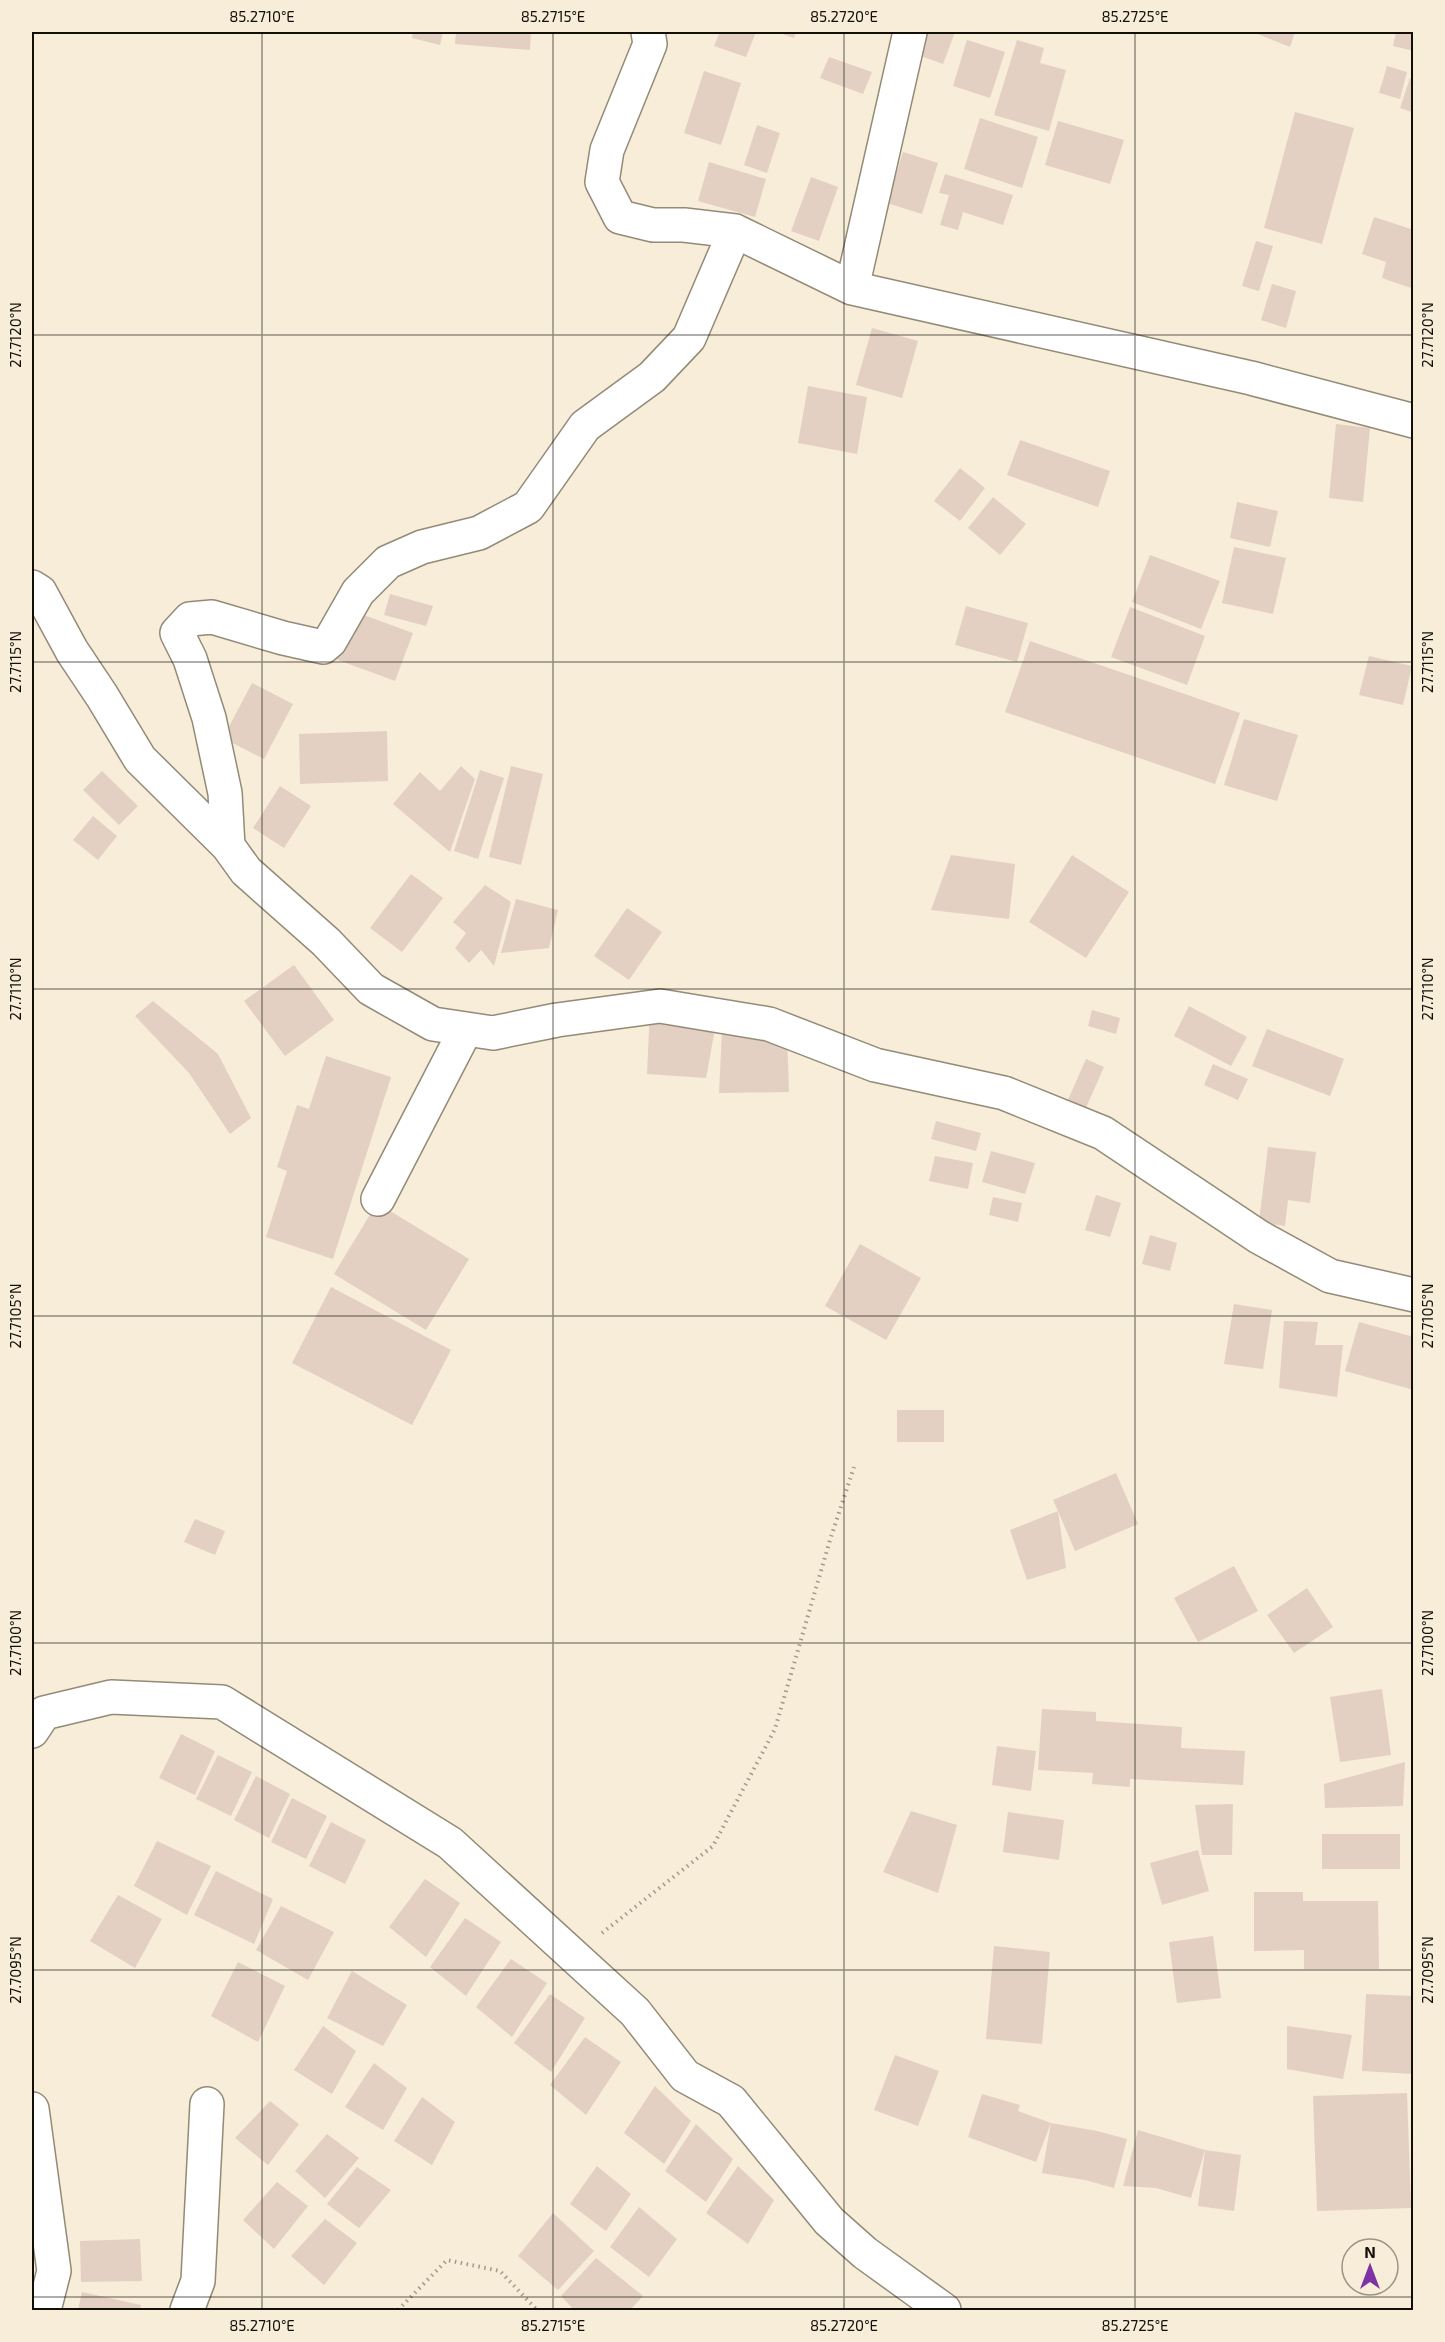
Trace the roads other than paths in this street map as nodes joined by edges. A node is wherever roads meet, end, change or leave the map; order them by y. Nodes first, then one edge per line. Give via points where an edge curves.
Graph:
1 (648, 32) edge
2 (910, 32) edge
3 (735, 231) junction
4 (852, 288) junction
5 (1413, 421) edge
6 (32, 587) edge
7 (228, 846) junction
8 (466, 1029) junction
9 (378, 1199) dead end
10 (1413, 1295) edge
11 (32, 1731) edge
12 (207, 2104) dead end
13 (32, 2109) edge
14 (44, 2310) edge
15 (187, 2310) edge
16 (944, 2310) edge

1 - 3 street via 650,44 607,150 602,182 620,217 653,225
2 - 4 street
3 - 4 street
3 - 7 street via 689,338 652,377 585,426 528,507 479,533 422,547 388,562 358,592 330,642 323,647 212,617 190,619 177,633 190,659 209,718 225,793
4 - 5 street via 1251,378
6 - 7 street via 40,592 140,759
7 - 8 street via 246,871 326,942 371,989 433,1024
8 - 9 street
8 - 10 street via 493,1033 660,1006 769,1024 875,1065 1004,1093 1103,1133 1259,1237 1330,1276
11 - 16 street via 44,1713 111,1697 222,1702 450,1843 635,2012 685,2076 731,2101 829,2221 865,2253
12 - 15 street via 198,2281
13 - 14 street via 54,2271

